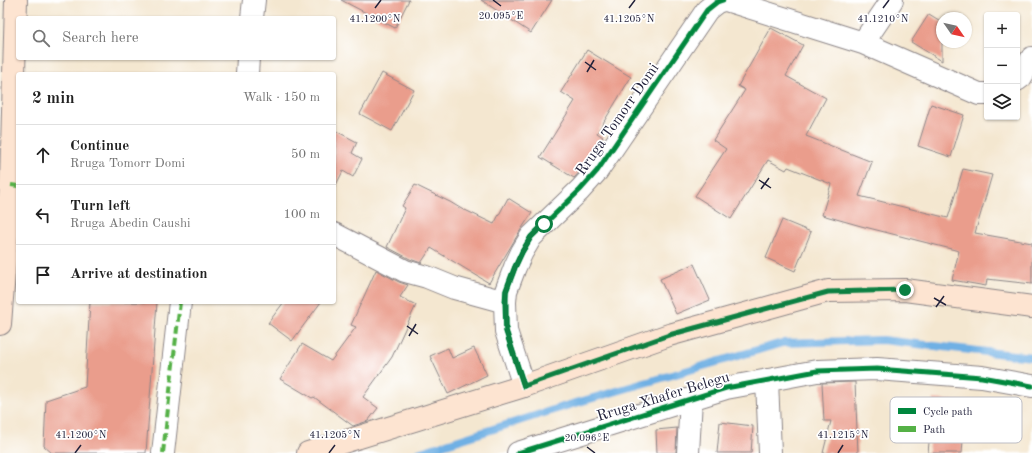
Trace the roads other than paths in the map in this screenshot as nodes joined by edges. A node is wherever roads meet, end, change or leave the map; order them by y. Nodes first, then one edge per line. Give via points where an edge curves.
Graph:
1 (16, 0) edge
2 (254, 0) edge
3 (725, 0) edge
4 (892, 0) edge
5 (252, 16) edge
6 (863, 42) junction
7 (1032, 58) edge
8 (248, 60) edge
9 (247, 72) edge
10 (1020, 78) edge
11 (984, 94) edge
12 (6, 132) edge
13 (14, 185) edge
14 (336, 235) edge
15 (506, 302) junction
16 (180, 304) edge
17 (1032, 307) edge
18 (0, 324) edge
19 (767, 380) junction
20 (524, 386) junction
21 (1032, 386) edge
22 (691, 399) junction
23 (163, 453) edge
24 (308, 453) edge
25 (518, 453) edge
26 (688, 453) edge
27 (770, 453) edge

1 - 12 main road
2 - 5 street
3 - 6 street, Rruga Tomorr Domi
3 - 15 street, Rruga Tomorr Domi via 717,2 707,10 597,171 531,237 515,267 506,291
4 - 6 street
6 - 11 street, Rruga Tomorr Domi
7 - 10 street
8 - 9 street
12 - 13 main road
13 - 18 main road
14 - 15 street via 405,271
15 - 20 street, Rruga Tomorr Domi via 506,331
16 - 23 street
17 - 20 main road via 905,290 828,292 669,335
19 - 21 street, Rruga Xhafer Belegu via 816,371 877,369 982,377
19 - 22 street, Rruga Xhafer Belegu via 726,388
19 - 27 street
20 - 24 main road
22 - 25 street, Rruga Xhafer Belegu
22 - 26 street

